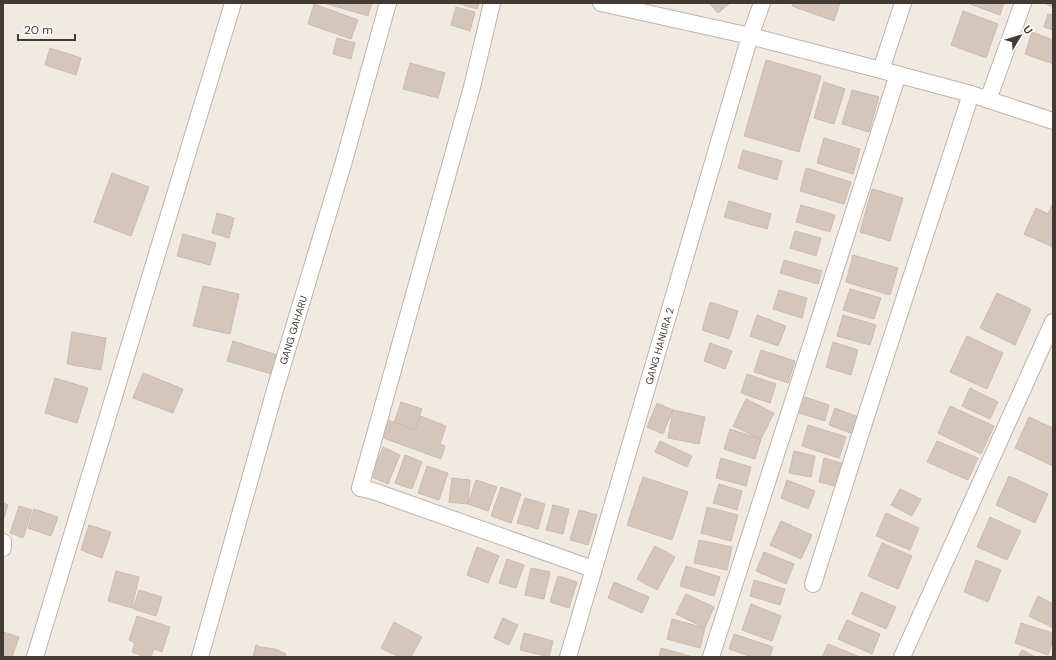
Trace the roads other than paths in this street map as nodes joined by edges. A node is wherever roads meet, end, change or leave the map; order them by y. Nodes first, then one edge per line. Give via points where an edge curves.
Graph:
1 (233, 3) edge
2 (388, 3) edge
3 (492, 3) edge
4 (601, 3) edge
5 (762, 3) edge
6 (903, 3) edge
7 (1023, 3) edge
8 (750, 36) junction
9 (881, 70) junction
10 (898, 74) junction
11 (970, 94) junction
12 (988, 100) junction
13 (1053, 122) edge
14 (1053, 322) edge
15 (3, 542) edge
16 (3, 548) edge
17 (594, 569) junction
18 (813, 584) dead end
19 (35, 657) edge
20 (200, 657) edge
21 (568, 657) edge
22 (711, 657) edge
23 (902, 657) edge

1 - 19 street
2 - 20 street, GANG GAHARU
3 - 17 street via 472,87 360,488
4 - 8 street
5 - 8 street, GANG HANURA 2
6 - 9 street
7 - 12 street
8 - 9 street
8 - 17 street, GANG HANURA 2
9 - 10 street
10 - 11 street
10 - 22 street
11 - 12 street
11 - 18 street
12 - 13 street
14 - 23 street
15 - 16 street
17 - 21 street, GANG HANURA 2

